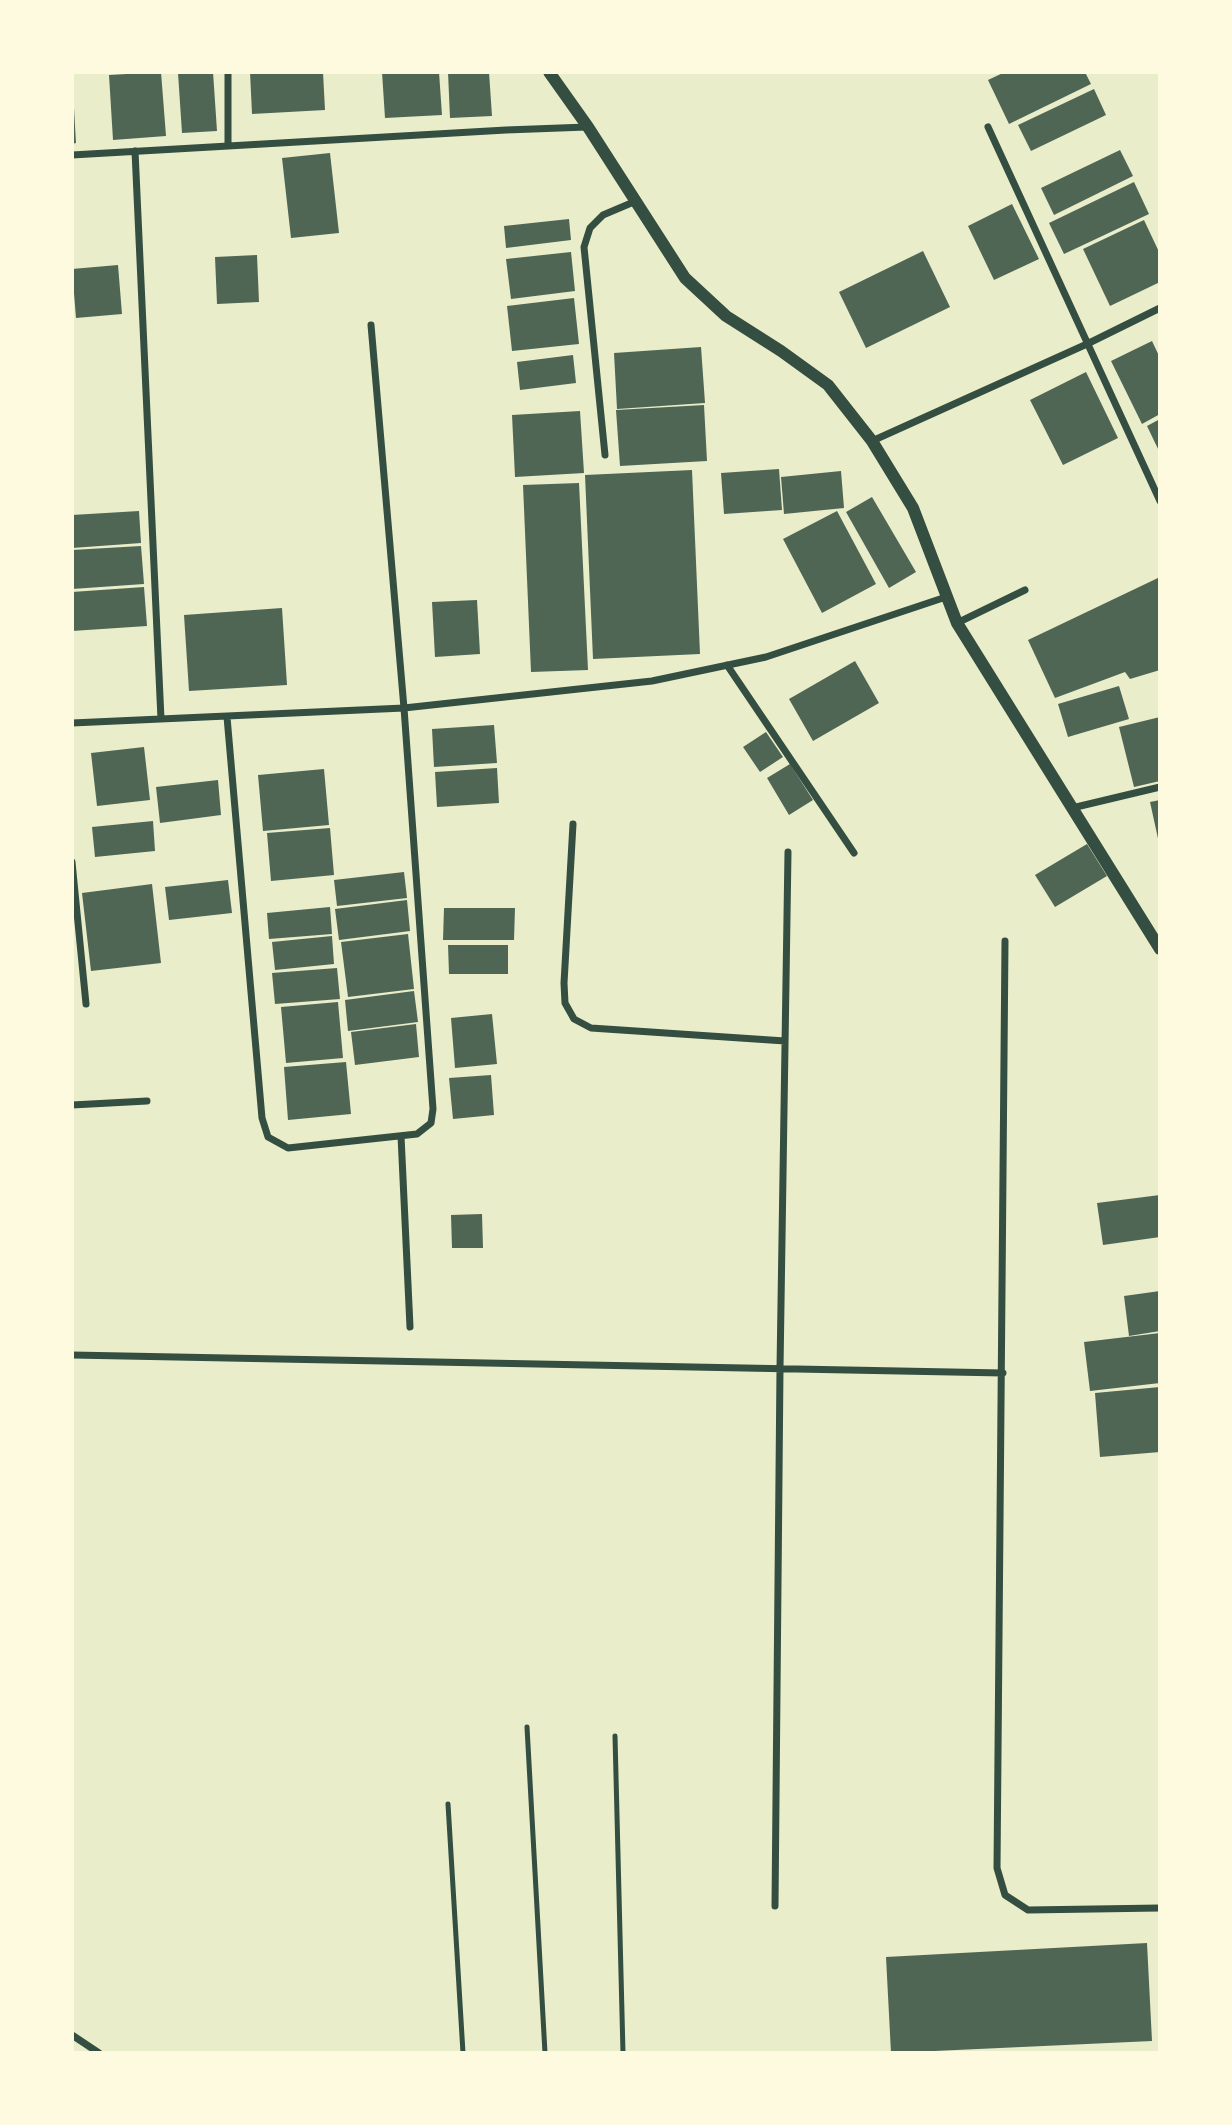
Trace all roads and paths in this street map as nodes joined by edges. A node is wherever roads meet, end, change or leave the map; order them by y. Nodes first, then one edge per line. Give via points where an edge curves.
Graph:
1 (228, 72) edge
2 (549, 72) edge
3 (588, 127) junction
4 (988, 127) dead end
5 (229, 146) junction
6 (135, 151) junction
7 (72, 155) edge
8 (637, 201) junction
9 (1160, 307) edge
10 (371, 325) dead end
11 (1087, 344) junction
12 (872, 442) junction
13 (604, 455) dead end
14 (1160, 501) edge
15 (1025, 590) dead end
16 (946, 597) junction
17 (957, 623) junction
18 (727, 665) junction
19 (404, 708) junction
20 (228, 717) junction
21 (161, 719) junction
22 (72, 723) edge
23 (1160, 788) edge
24 (1072, 808) junction
25 (573, 824) dead end
26 (788, 852) dead end
27 (854, 853) dead end
28 (72, 862) edge
29 (1005, 941) dead end
30 (1160, 949) edge
31 (86, 1004) dead end
32 (785, 1041) junction
33 (147, 1101) dead end
34 (72, 1105) edge
35 (401, 1136) junction
36 (410, 1327) dead end
37 (72, 1355) edge
38 (780, 1368) junction
39 (1003, 1373) junction
40 (527, 1727) dead end
41 (615, 1736) dead end
42 (448, 1804) dead end
43 (775, 1906) dead end
44 (1160, 1908) edge
45 (72, 2035) edge
46 (99, 2053) edge
47 (463, 2053) edge
48 (545, 2053) edge
49 (623, 2053) edge

1 - 5 street
2 - 3 street
3 - 5 street
3 - 8 street
4 - 11 street
5 - 6 street
6 - 7 street
6 - 21 street
8 - 12 street via 685,278 726,316 828,385
8 - 13 street via 603,215 590,229 584,247
9 - 11 street
10 - 19 street
11 - 12 street
11 - 14 street
12 - 16 street via 913,508
15 - 17 street
16 - 17 street
16 - 18 street via 766,657
17 - 24 street
18 - 19 street via 652,681
18 - 27 street
19 - 20 street
19 - 35 street via 433,1109 431,1123 417,1134
20 - 21 street
20 - 35 street via 262,1118 268,1137 288,1148
21 - 22 street
23 - 24 street
24 - 30 street
25 - 32 street via 564,983 565,1003 573,1019 591,1028
26 - 32 street
28 - 31 street
29 - 39 street
32 - 38 street
33 - 34 street
35 - 36 street
37 - 38 street
38 - 39 street
38 - 43 street
39 - 44 street via 997,1868 1005,1895 1028,1910
40 - 48 lane
41 - 49 lane
42 - 47 lane
45 - 46 street

